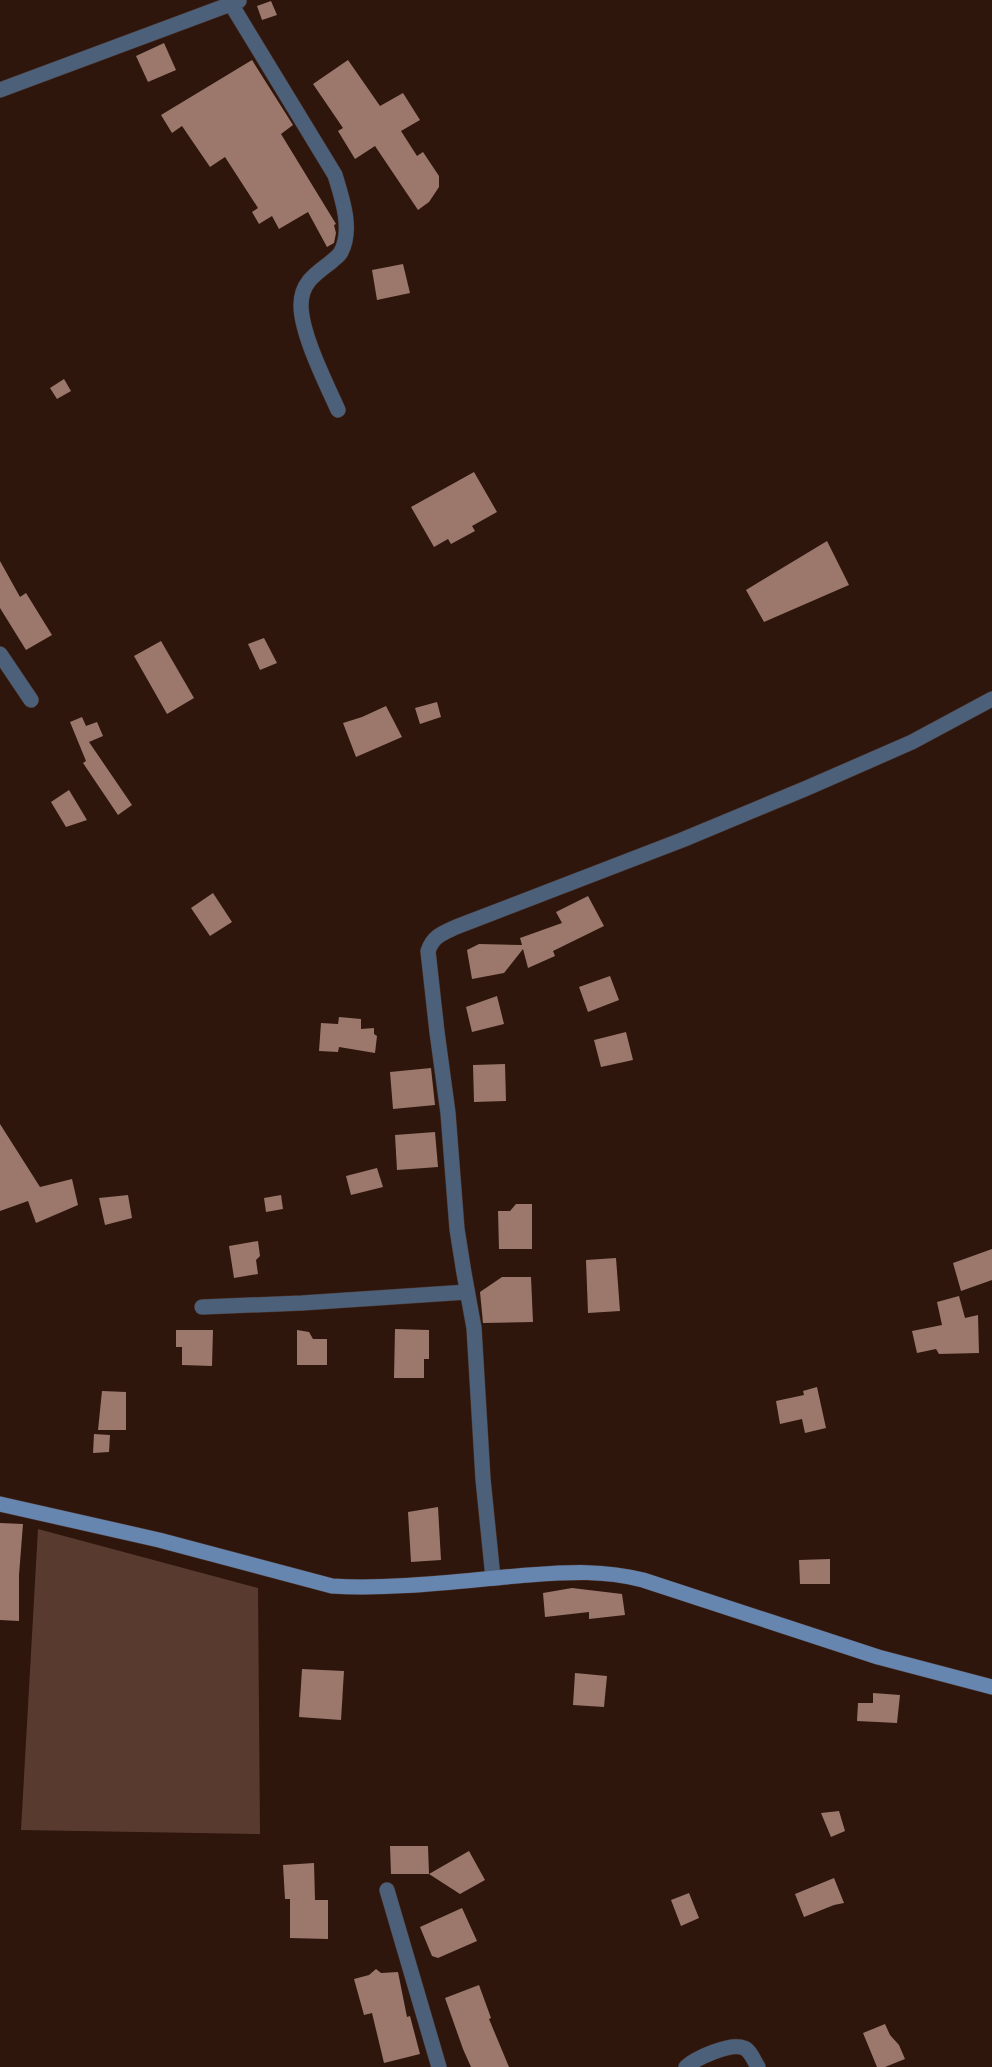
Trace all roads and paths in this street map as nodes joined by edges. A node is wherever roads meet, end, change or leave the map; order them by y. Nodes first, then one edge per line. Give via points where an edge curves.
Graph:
1 (236, 2) edge
2 (0, 90) edge
3 (338, 410) dead end
4 (0, 654) edge
5 (992, 699) edge
6 (30, 700) dead end
7 (467, 1292) junction
8 (202, 1307) dead end
9 (0, 1504) edge
10 (493, 1578) junction
11 (992, 1687) edge
12 (387, 1890) dead end
13 (438, 2067) edge
14 (686, 2067) edge
15 (758, 2067) edge

1 - 2 street
1 - 3 street via 335,175 344,206 346,236 341,254 304,285 301,306 306,333
4 - 6 street
5 - 7 street via 912,742 807,788 435,938 429,951 436,1032
7 - 8 street
7 - 10 street via 474,1328
9 - 10 main road via 159,1540 332,1586
10 - 11 main road via 579,1571 618,1574 878,1657
12 - 13 street
14 - 15 street via 736,2046 749,2052

